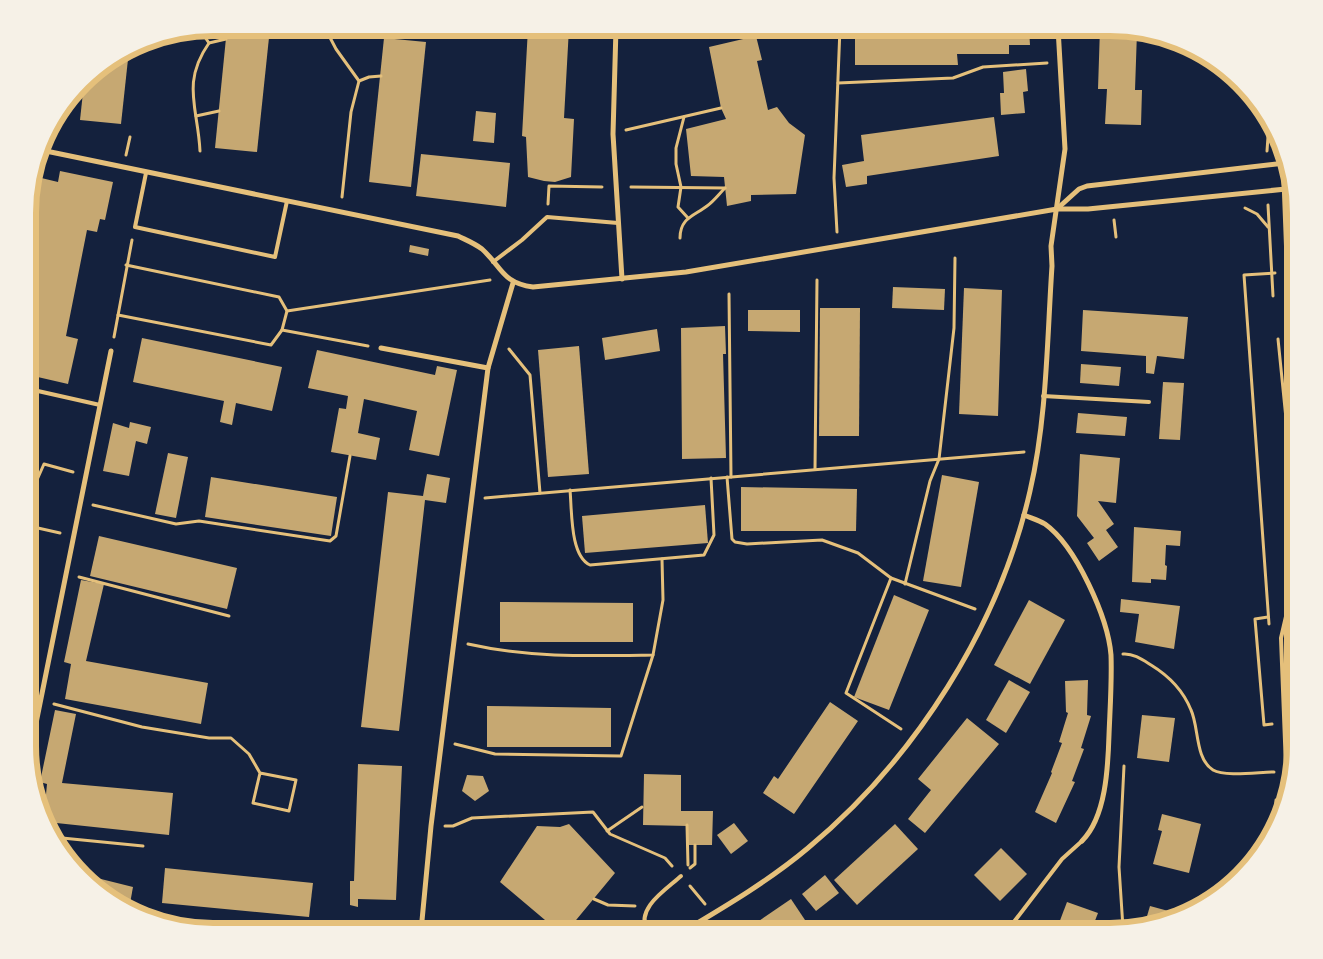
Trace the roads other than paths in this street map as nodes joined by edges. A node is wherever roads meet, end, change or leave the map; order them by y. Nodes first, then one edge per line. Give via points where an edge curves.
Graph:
1 (616, 36) edge
2 (1059, 37) edge
3 (48, 152) edge
4 (1279, 164) edge
5 (146, 173) junction
6 (1285, 189) edge
7 (287, 201) junction
8 (1057, 209) junction
9 (618, 223) junction
10 (493, 262) junction
11 (622, 279) junction
12 (514, 283) junction
13 (381, 348) road end
14 (111, 351) road end
15 (488, 368) junction
16 (36, 391) edge
17 (1043, 396) junction
18 (1149, 402) dead end
19 (100, 405) junction
20 (1024, 515) junction
21 (1287, 613) edge
22 (37, 720) edge
23 (1286, 760) edge
24 (1082, 841) joint
25 (681, 876) dead end
26 (422, 922) edge
27 (644, 922) edge
28 (698, 923) edge
29 (1014, 923) edge

1 - 9 street via 613,134
2 - 8 street via 1065,149
3 - 5 street
4 - 8 street via 1087,186
5 - 7 street
5 - 7 lane via 135,228 275,257
6 - 8 street via 1088,209
7 - 10 street via 458,236 483,250
8 - 11 street via 686,272
8 - 17 street via 1051,246
9 - 10 lane via 547,217
9 - 11 street
10 - 12 street
11 - 12 street via 547,287
12 - 15 street
13 - 15 street
14 - 19 street
15 - 26 street
16 - 19 lane
17 - 18 lane
17 - 20 street via 1037,450
19 - 22 street
20 - 24 street via 1053,531 1073,558 1093,593 1107,633 1110,655 1108,767 1094,824
20 - 28 street via 987,613 949,684 912,736 865,792 808,848
21 - 23 lane via 1281,638
24 - 29 lane via 1062,859
25 - 27 lane via 648,906

